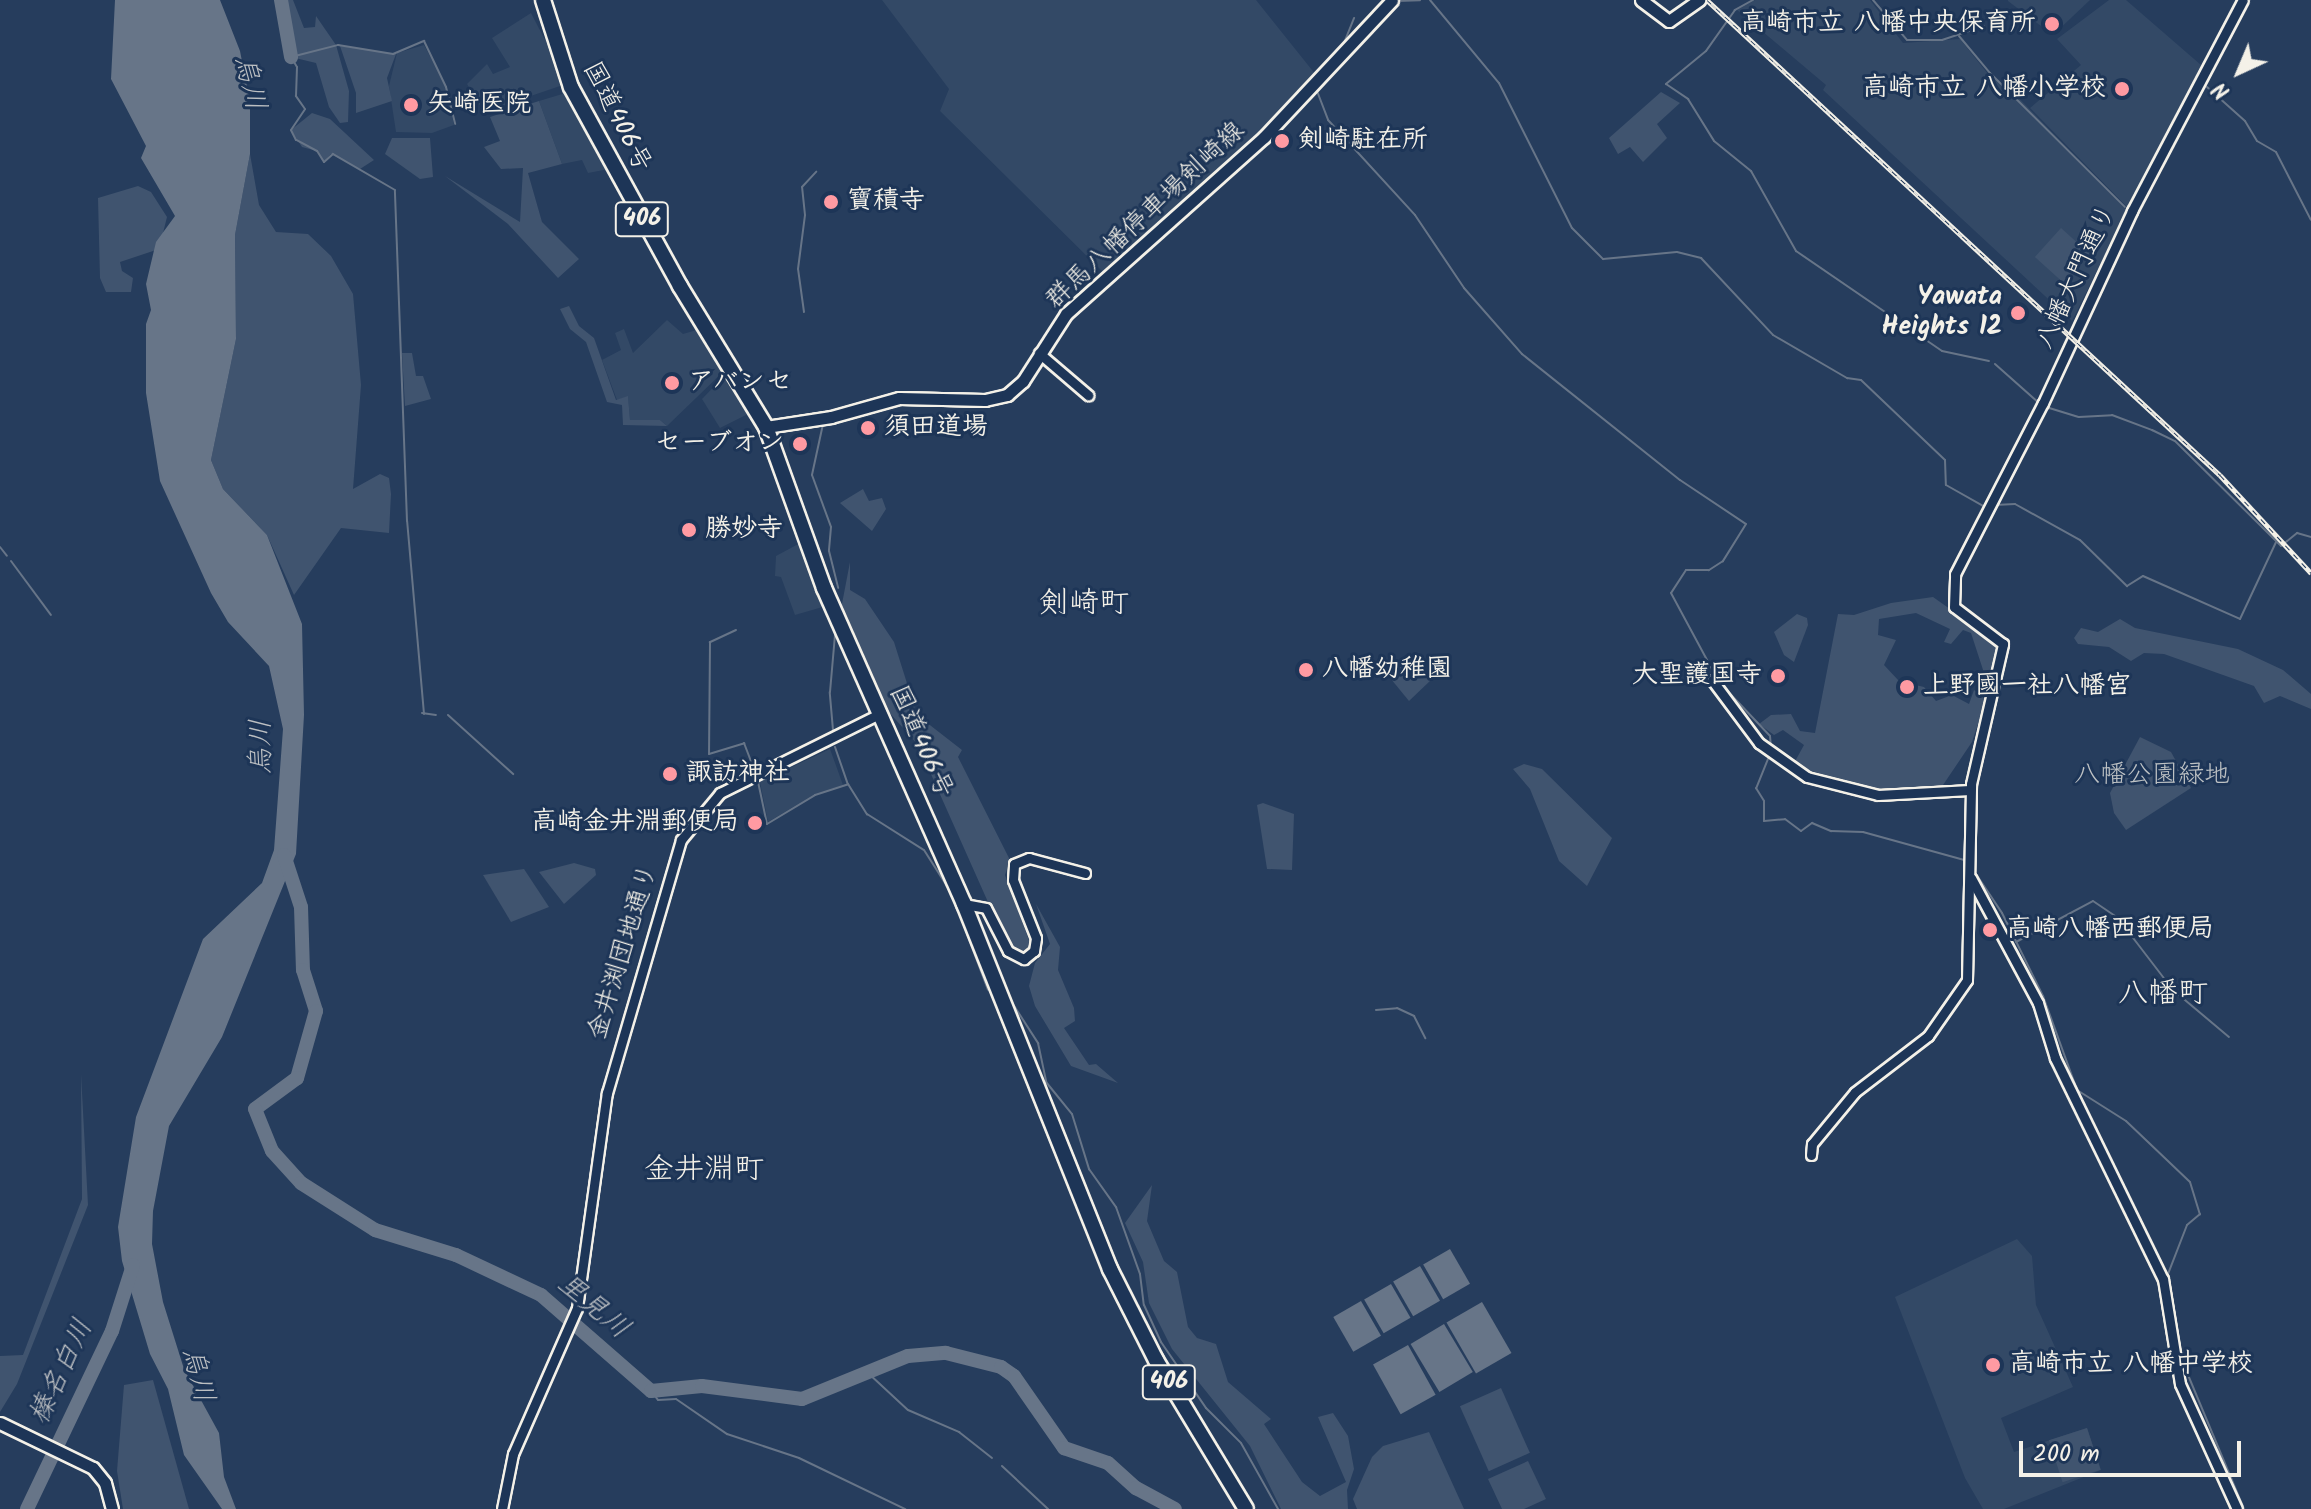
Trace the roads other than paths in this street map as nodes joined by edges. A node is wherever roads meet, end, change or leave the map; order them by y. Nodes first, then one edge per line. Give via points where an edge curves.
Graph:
1 (543, 0) edge
2 (1392, 0) edge
3 (1641, 0) edge
4 (1699, 0) edge
5 (2243, 0) edge
6 (1039, 353) junction
7 (1088, 395) dead end
8 (766, 427) junction
9 (1712, 680) dead end
10 (881, 713) junction
11 (1970, 790) junction
12 (1085, 873) dead end
13 (1971, 878) junction
14 (964, 904) junction
15 (1811, 1155) dead end
16 (0, 1423) edge
17 (112, 1509) edge
18 (502, 1509) edge
19 (1246, 1509) edge
20 (2237, 1509) edge

1 - 8 highway, 国道406号 / 406 via 574,92 680,286
2 - 6 main road, 群馬八幡停車場剣崎線 via 1264,137 1066,314
3 - 4 main road via 1669,21
5 - 11 street, 八幡大門通り via 2132,211 2043,403 1955,574 1954,607 2003,644
6 - 7 street
6 - 8 main road, 群馬八幡停車場剣崎線 via 1023,381 1000,398 899,398 841,415
8 - 10 highway, 国道406号 / 406 via 824,588
9 - 11 street via 1759,743 1815,781 1878,795
10 - 14 highway, 国道406号 / 406
10 - 18 street, 金井渕団地通り via 720,793 681,840 607,1093 587,1261 573,1320 513,1454
11 - 13 street
12 - 14 street via 1029,858 1014,864 1013,880 1036,938 1034,951 1024,959 1008,951 986,908
13 - 15 street via 1970,964 1961,992 1928,1036 1858,1088 1812,1144
13 - 20 street via 2038,1003 2055,1058 2163,1279 2180,1384
14 - 19 highway, 国道406号 / 406 via 1110,1269
16 - 17 main road via 87,1463 105,1483

